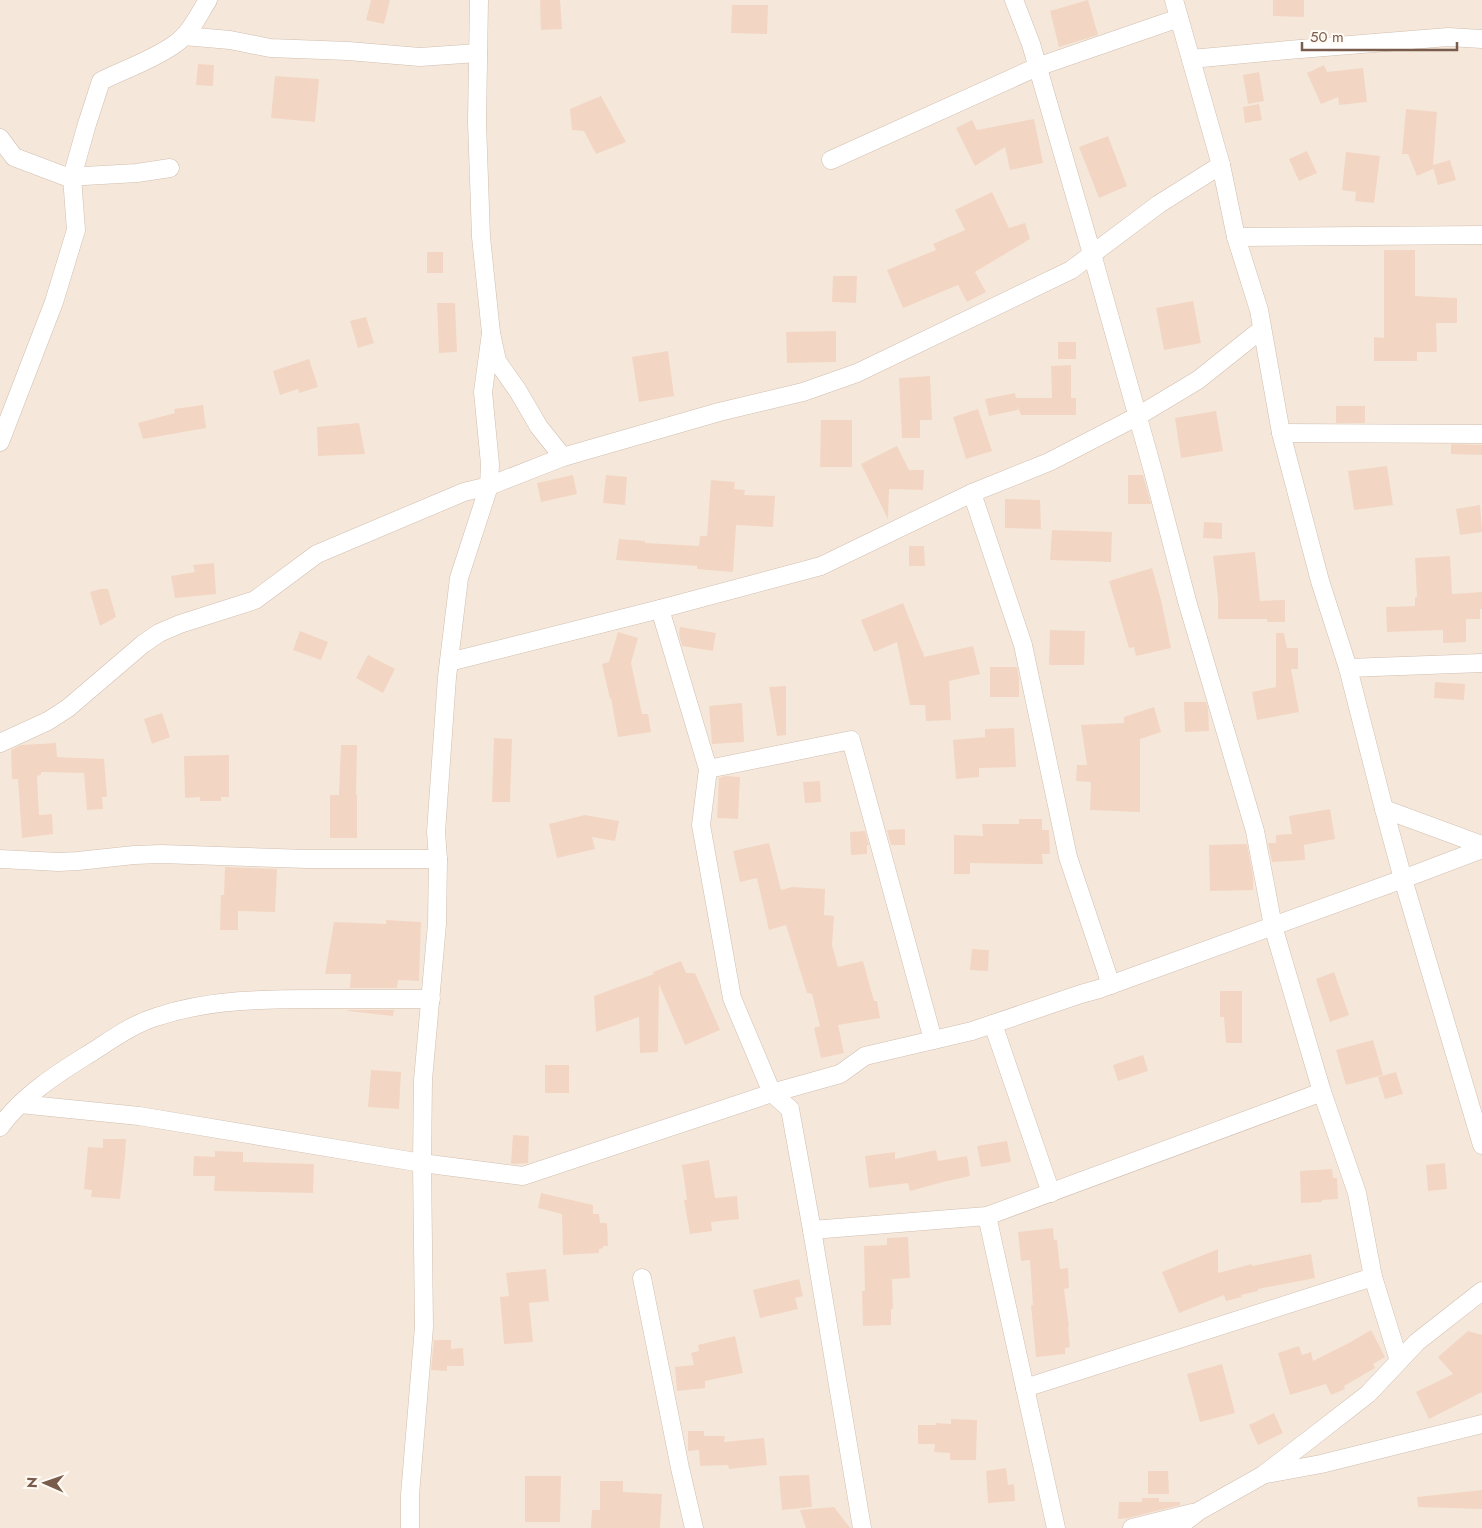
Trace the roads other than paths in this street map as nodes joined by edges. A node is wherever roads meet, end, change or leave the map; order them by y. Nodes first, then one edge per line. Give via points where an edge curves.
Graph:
1 (208, 0) edge
2 (479, 0) edge
3 (1014, 0) edge
4 (1174, 0) edge
5 (1179, 18) junction
6 (184, 36) junction
7 (1482, 40) edge
8 (478, 53) junction
9 (1191, 59) junction
10 (1037, 67) junction
11 (0, 138) edge
12 (831, 160) dead end
13 (1221, 166) junction
14 (170, 168) dead end
15 (72, 176) junction
16 (1482, 235) edge
17 (1236, 237) junction
18 (1092, 254) junction
19 (1262, 329) junction
20 (491, 333) junction
21 (1138, 416) junction
22 (1281, 433) junction
23 (1482, 434) edge
24 (0, 442) edge
25 (563, 457) junction
26 (489, 486) junction
27 (972, 493) junction
28 (660, 609) junction
29 (449, 662) junction
30 (1482, 662) edge
31 (1348, 668) junction
32 (0, 743) edge
33 (708, 769) junction
34 (1384, 809) junction
35 (1482, 847) edge
36 (0, 859) edge
37 (438, 859) junction
38 (1403, 879) junction
39 (1272, 926) junction
40 (1111, 985) junction
41 (431, 999) junction
42 (993, 1024) junction
43 (933, 1040) junction
44 (1322, 1092) junction
45 (772, 1093) junction
46 (20, 1104) junction
47 (0, 1128) edge
48 (1482, 1144) edge
49 (422, 1163) junction
50 (1050, 1192) junction
51 (987, 1216) junction
52 (812, 1230) junction
53 (1373, 1277) junction
54 (642, 1278) dead end
55 (1482, 1291) edge
56 (1399, 1361) junction
57 (1025, 1388) junction
58 (1482, 1424) edge
59 (1263, 1475) junction
60 (1199, 1511) junction
61 (410, 1528) edge
62 (694, 1528) edge
63 (862, 1528) edge
64 (1056, 1528) edge
65 (1132, 1528) edge
66 (1177, 1528) edge

1 - 6 street
2 - 8 street
3 - 10 street
4 - 5 street
5 - 9 street
5 - 10 street
6 - 8 street via 270,48 420,56
6 - 15 street via 176,44 101,81
7 - 9 street via 1439,38
8 - 20 street via 481,237
9 - 13 street
10 - 12 street
10 - 18 street
11 - 15 street via 14,157 67,177
13 - 17 street
13 - 18 street via 1159,204
14 - 15 street
15 - 24 street via 76,230 54,302
16 - 17 street
17 - 19 street
18 - 21 street
18 - 25 street via 1071,270 858,373 803,392 718,412
19 - 21 street via 1198,380
19 - 22 street
20 - 25 street via 497,361 539,427
20 - 26 street via 483,392
21 - 27 street via 1049,462
21 - 39 street via 1187,602 1255,831
22 - 23 street
22 - 31 street via 1320,581
25 - 26 street
26 - 29 street via 459,578
26 - 32 street via 464,492 317,554 255,600 159,633 68,708
27 - 28 street via 821,566
27 - 40 street via 1023,645 1068,857
28 - 29 street
28 - 33 street
29 - 37 street via 436,832
30 - 31 street
31 - 34 street
33 - 43 street via 851,740
33 - 45 street via 701,825 732,998
34 - 35 street
34 - 38 street
35 - 38 street
36 - 37 street via 59,862 134,854
37 - 41 street
38 - 39 street
38 - 48 street
39 - 40 street
39 - 44 street
40 - 42 street
41 - 46 street via 270,999 200,1005 137,1024 67,1068
41 - 49 street via 424,1080
42 - 43 street
42 - 50 street
43 - 45 street via 864,1056 840,1074
44 - 50 street
44 - 53 street via 1356,1193
45 - 49 street via 523,1176
45 - 52 street via 790,1109
46 - 47 street
46 - 49 street via 139,1116
49 - 61 street via 424,1327
50 - 51 street
51 - 52 street
51 - 57 street
52 - 63 street
53 - 56 street
53 - 57 street
54 - 62 street
55 - 56 street via 1417,1342
56 - 59 street via 1368,1394
57 - 64 street
58 - 59 street
59 - 60 street
60 - 65 street
60 - 66 street

